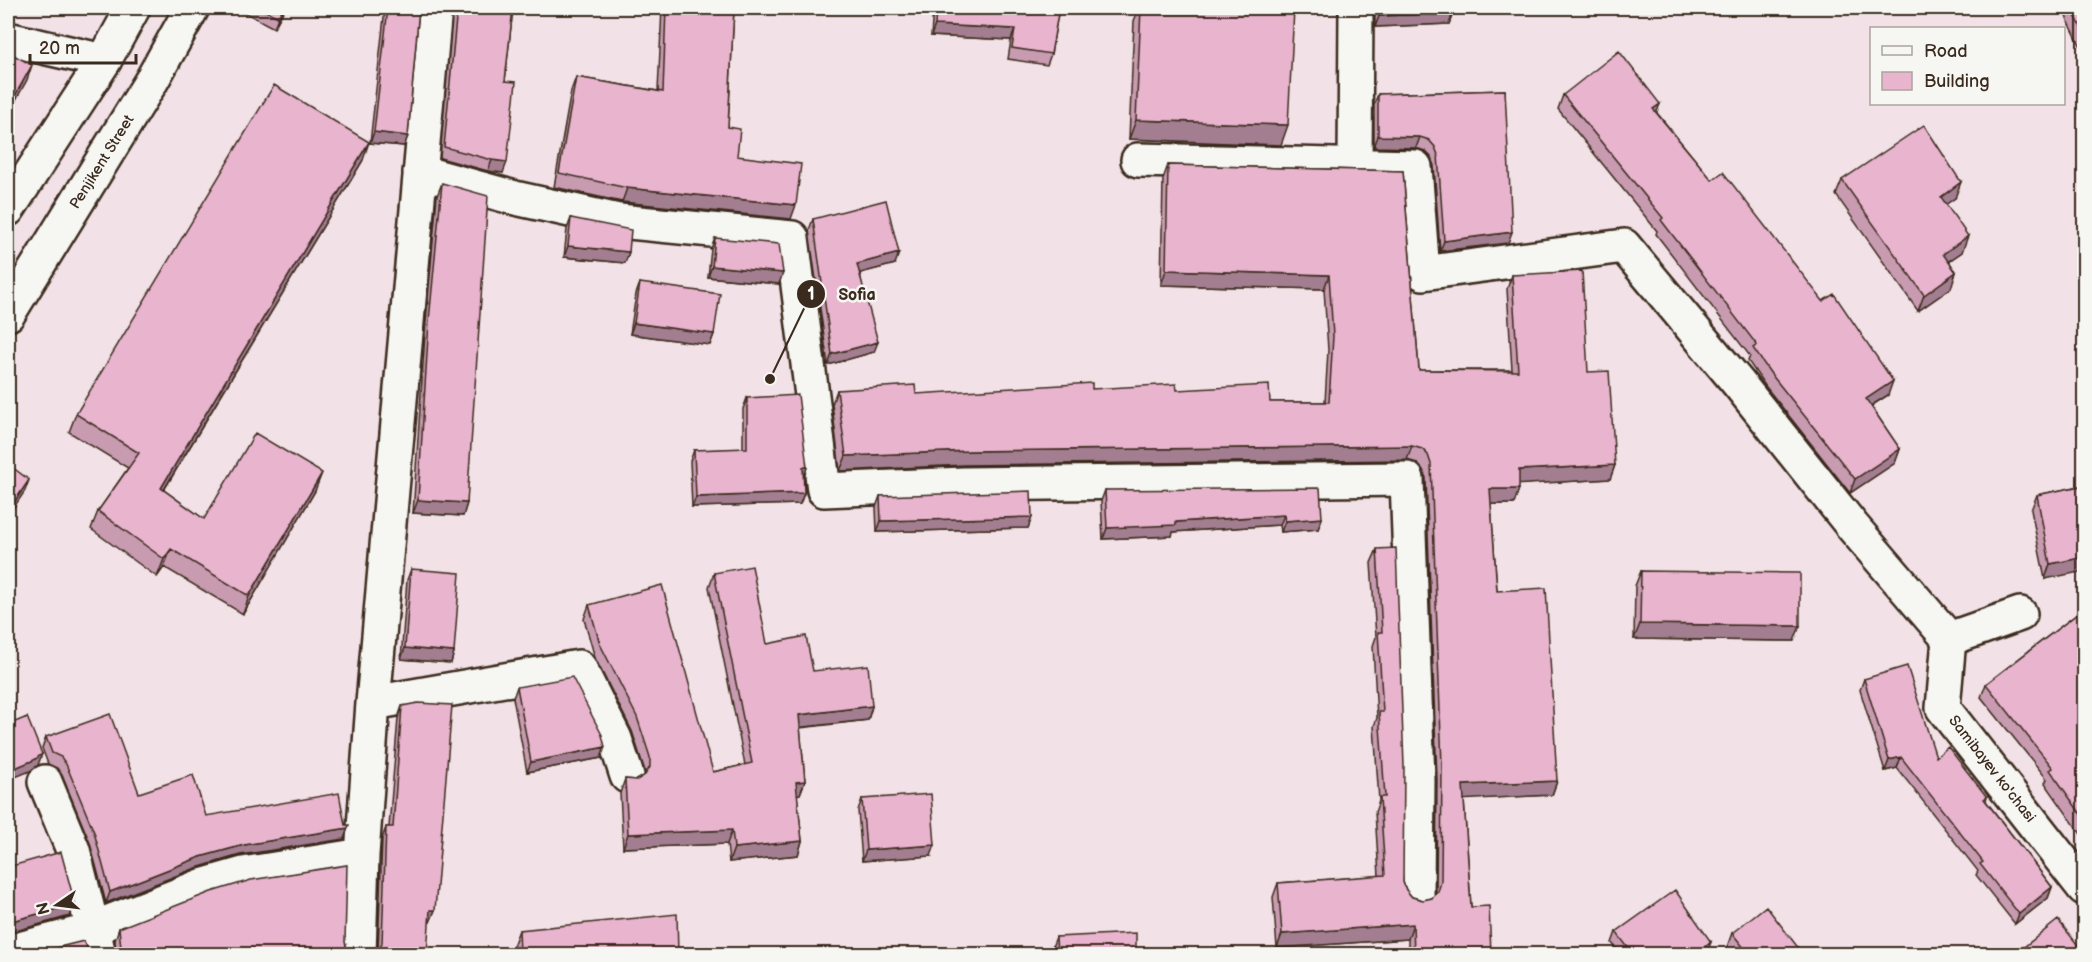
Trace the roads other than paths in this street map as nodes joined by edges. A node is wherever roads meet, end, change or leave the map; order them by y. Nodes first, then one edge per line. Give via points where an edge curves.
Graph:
1 (133, 8) edge
2 (192, 8) edge
3 (435, 8) edge
4 (1356, 8) edge
5 (8, 39) edge
6 (104, 62) junction
7 (1138, 160) dead end
8 (1355, 165) junction
9 (420, 172) junction
10 (8, 209) edge
11 (8, 314) edge
12 (2020, 614) dead end
13 (1949, 639) junction
14 (373, 703) junction
15 (627, 776) dead end
16 (45, 782) dead end
17 (362, 855) junction
18 (2085, 888) edge
19 (1416, 896) edge
20 (96, 942) edge
21 (8, 952) edge
22 (359, 954) edge

1 - 6 street
2 - 11 street, Penjikent Street
3 - 9 street
4 - 8 street
5 - 6 street
6 - 10 street
7 - 8 street
8 - 13 street via 1415,166 1423,273 1624,246 1852,527
9 - 14 street
9 - 19 street via 619,221 792,238 824,490 964,484 1407,478 1418,780
12 - 13 street
13 - 18 street, Samibayev ko'chasi via 1943,708
14 - 15 street via 579,667 615,739
14 - 17 street
16 - 20 street via 73,850
17 - 20 street via 243,874 201,886
17 - 22 street
20 - 21 street

